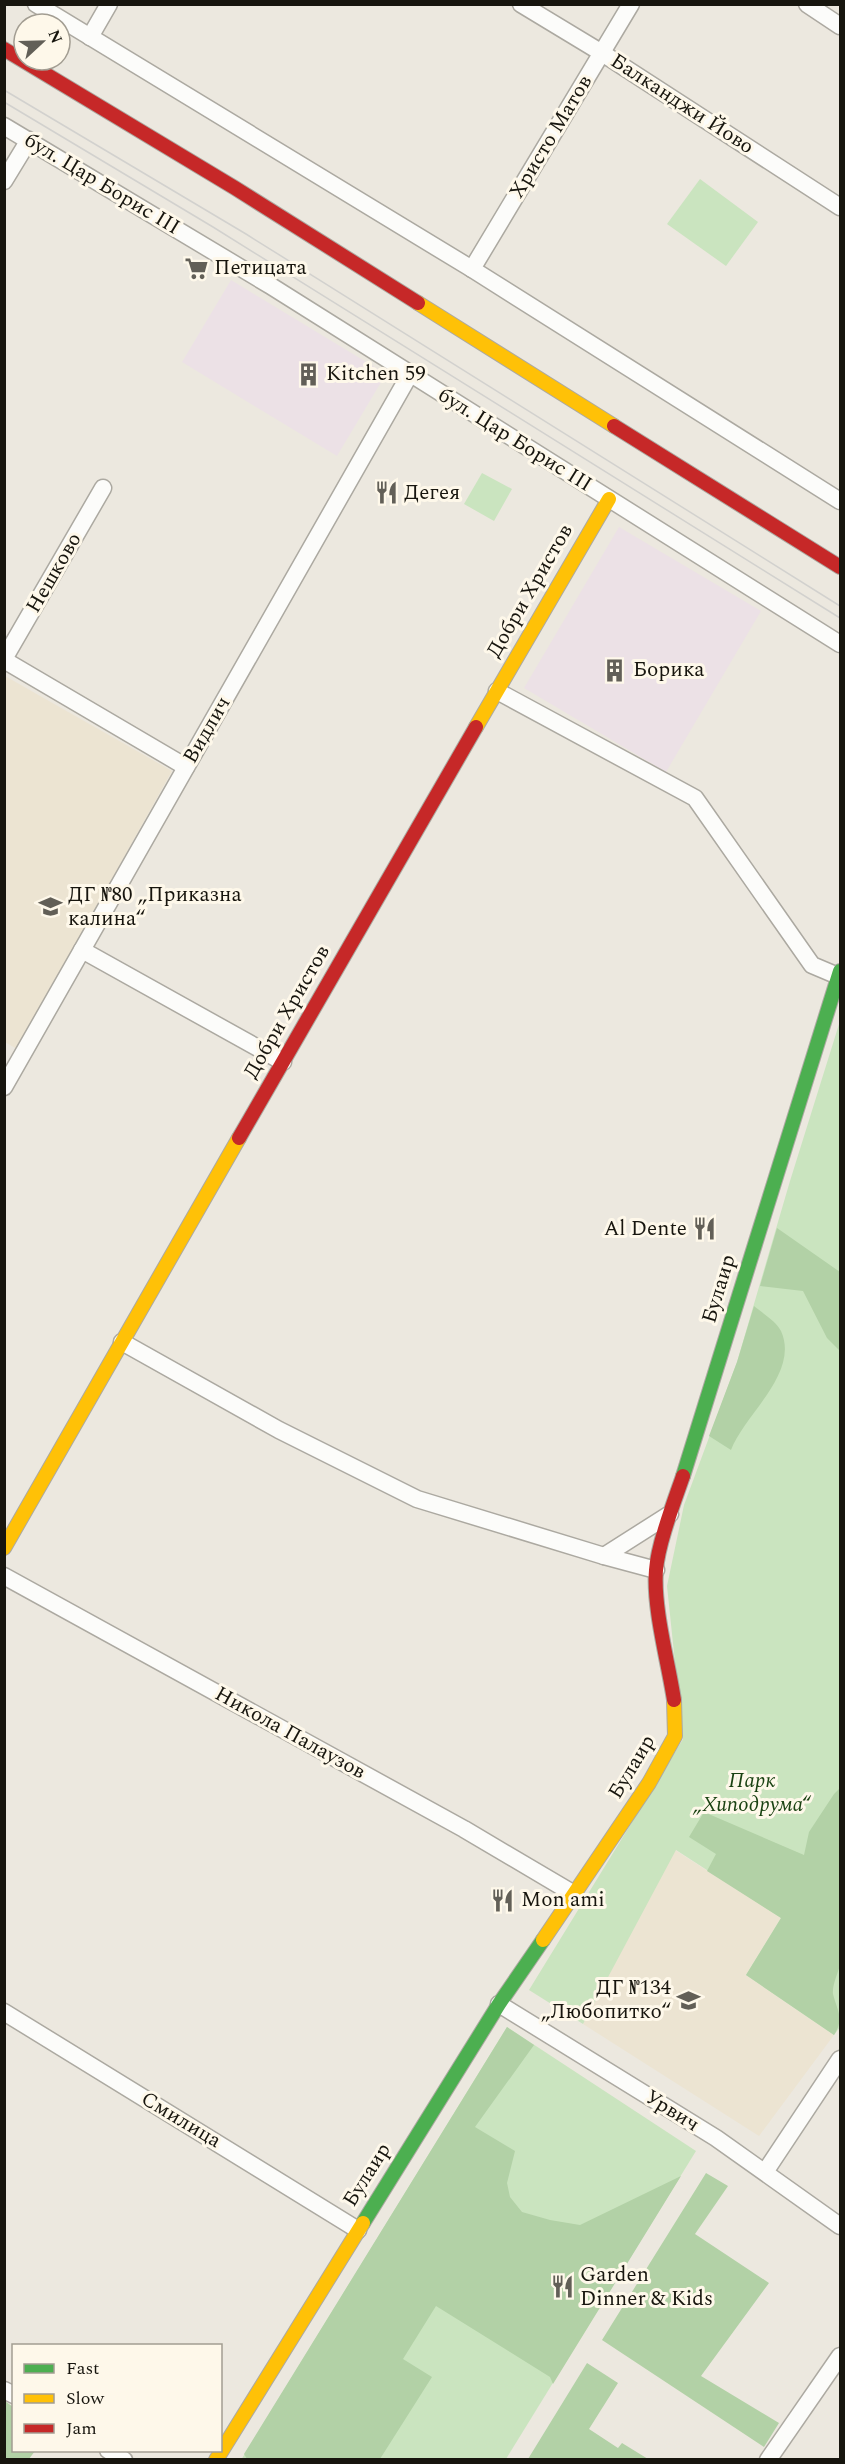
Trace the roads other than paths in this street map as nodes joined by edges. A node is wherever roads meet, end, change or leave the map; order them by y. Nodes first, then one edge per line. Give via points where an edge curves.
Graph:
1 (36, 4) edge
2 (109, 4) edge
3 (521, 4) edge
4 (631, 4) edge
5 (807, 4) edge
6 (840, 26) edge
7 (90, 37) junction
8 (4, 49) edge
9 (602, 52) junction
10 (4, 126) edge
11 (29, 140) junction
12 (4, 181) edge
13 (840, 207) edge
14 (471, 268) junction
15 (410, 374) junction
16 (103, 488) dead end
17 (609, 499) junction
18 (840, 501) edge
19 (840, 567) edge
20 (840, 644) edge
21 (4, 659) edge
22 (497, 691) junction
23 (186, 767) junction
24 (82, 950) junction
25 (839, 973) edge
26 (283, 1062) junction
27 (4, 1086) edge
28 (122, 1342) junction
29 (670, 1514) junction
30 (4, 1548) edge
31 (604, 1556) junction
32 (656, 1570) junction
33 (4, 1576) edge
34 (574, 1894) junction
35 (499, 2004) junction
36 (4, 2012) edge
37 (840, 2059) edge
38 (765, 2172) junction
39 (840, 2226) edge
40 (358, 2230) junction
41 (840, 2356) edge
42 (222, 2450) edge
43 (110, 2452) edge
44 (124, 2460) edge
45 (768, 2460) edge

1 - 7 street
2 - 7 street
3 - 9 street, Балканджи Йово
4 - 9 street, Христо Матов
5 - 6 street
7 - 14 street
8 - 19 street via 235,188
9 - 13 street, Балканджи Йово
9 - 14 street, Христо Матов
10 - 11 street, бул. Цар Борис III
11 - 12 street
11 - 15 street, бул. Цар Борис III
14 - 18 street
15 - 17 street, бул. Цар Борис III
15 - 23 street, Видлич
16 - 21 street, Нешково
17 - 20 street, бул. Цар Борис III
17 - 22 street, Добри Христов
21 - 23 street
22 - 25 street via 695,798 812,965
22 - 26 street, Добри Христов
23 - 24 street, Видлич
24 - 26 street
24 - 27 street, Видлич
25 - 29 street, Булаир
26 - 28 street, Добри Христов
28 - 30 street, Добри Христов
28 - 31 street via 279,1430 417,1499
29 - 31 street
29 - 32 street, Булаир
31 - 32 street
32 - 34 street, Булаир via 675,1703 675,1736 650,1784
33 - 34 street, Никола Палаузов via 464,1828
34 - 35 street, Булаир
35 - 38 street, Урвич
35 - 40 street, Булаир
36 - 40 street, Смилица
37 - 38 street
38 - 39 street, Урвич
40 - 42 street, Булаир
41 - 45 street
43 - 44 street

